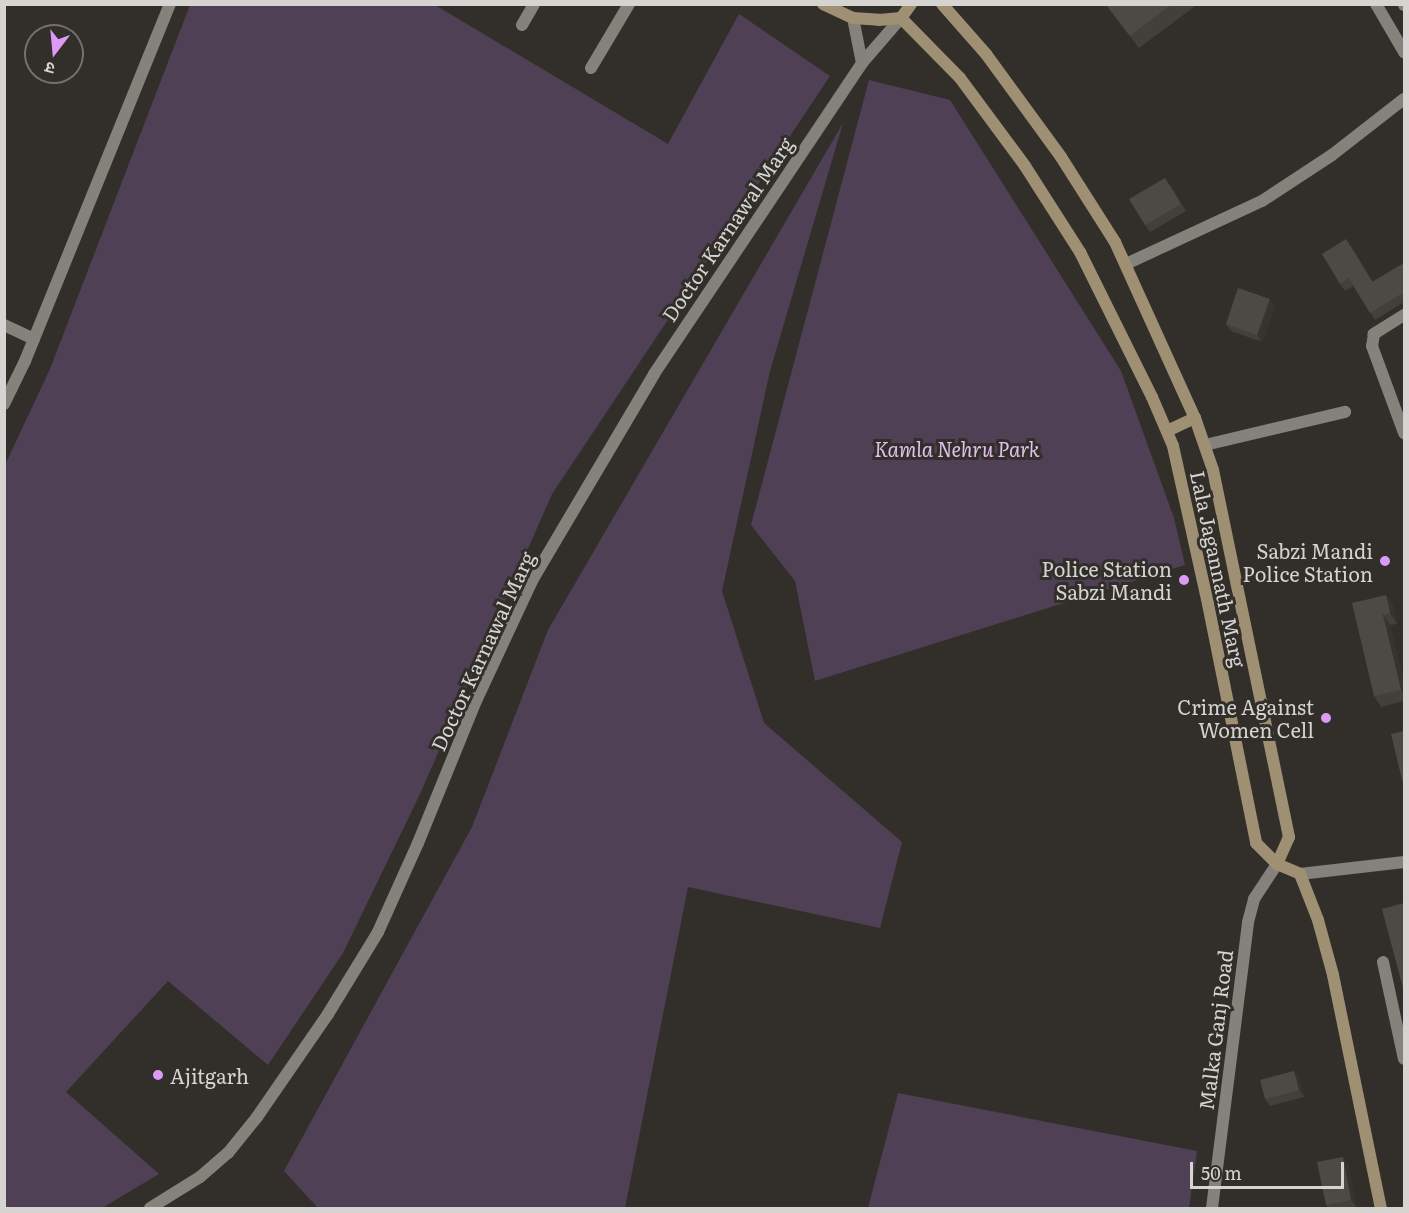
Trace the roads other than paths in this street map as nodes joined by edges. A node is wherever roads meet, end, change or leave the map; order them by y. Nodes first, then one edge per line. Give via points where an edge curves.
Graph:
1 (170, 4) edge
2 (534, 4) edge
3 (629, 4) edge
4 (823, 4) edge
5 (911, 4) edge
6 (942, 4) edge
7 (1376, 4) edge
8 (853, 18) junction
9 (901, 18) junction
10 (522, 25) dead end
11 (1404, 52) edge
12 (862, 63) junction
13 (591, 68) dead end
14 (1404, 99) edge
15 (1126, 264) junction
16 (1404, 315) edge
17 (4, 325) edge
18 (34, 339) junction
19 (4, 404) edge
20 (1345, 412) dead end
21 (1195, 418) junction
22 (1167, 430) junction
23 (1404, 433) edge
24 (1205, 445) junction
25 (1404, 862) edge
26 (1277, 864) junction
27 (1300, 874) junction
28 (1383, 962) dead end
29 (1402, 1033) edge
30 (1404, 1059) edge
31 (150, 1209) edge
32 (1212, 1209) edge
33 (1381, 1209) edge

1 - 18 street
2 - 10 street
3 - 13 street
4 - 8 main road
5 - 9 main road
6 - 15 main road, Lala Jagannath Marg via 986,54 1061,157
7 - 11 street
8 - 9 main road
8 - 12 street
9 - 12 street, Doctor Karnawal Marg
9 - 22 main road, Lala Jagannath Marg via 960,78 1025,166 1080,252
12 - 31 street, Doctor Karnawal Marg via 654,374 533,579 378,932 328,1014 228,1153 200,1177
14 - 15 street via 1332,155 1262,201
15 - 21 main road, Lala Jagannath Marg
16 - 23 street via 1374,334 1372,346
17 - 18 street
18 - 19 street
20 - 24 street
21 - 22 main road
21 - 24 main road, Lala Jagannath Marg
22 - 26 main road, Lala Jagannath Marg via 1208,604 1256,843
24 - 26 main road, Lala Jagannath Marg via 1289,837
25 - 27 street
26 - 27 main road
26 - 32 street, Malka Ganj Road via 1254,899 1248,922
27 - 33 main road via 1333,975
28 - 29 street
29 - 30 street

